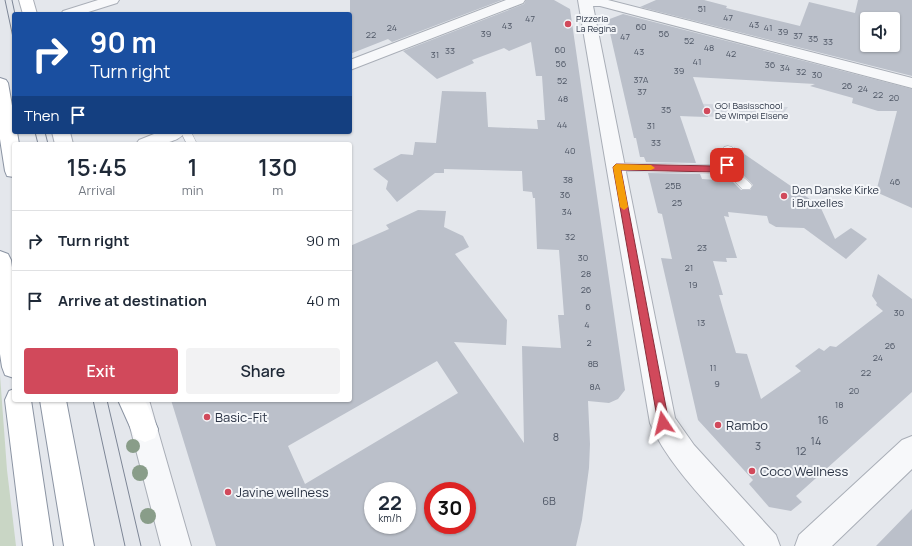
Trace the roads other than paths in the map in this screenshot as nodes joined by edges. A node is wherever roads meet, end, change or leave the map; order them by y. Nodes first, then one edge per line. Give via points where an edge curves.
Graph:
1 (26, 0) edge
2 (112, 0) edge
3 (518, 0) edge
4 (585, 0) edge
5 (29, 12) edge
6 (74, 12) edge
7 (352, 64) edge
8 (0, 83) edge
9 (912, 83) edge
10 (171, 134) edge
11 (150, 142) edge
12 (728, 150) dead end
13 (12, 158) edge
14 (728, 166) junction
15 (616, 167) junction
16 (746, 186) dead end
17 (0, 260) edge
18 (12, 352) edge
19 (18, 402) edge
20 (53, 402) edge
21 (132, 402) edge
22 (137, 402) edge
23 (145, 429) junction
24 (912, 450) edge
25 (38, 546) edge
26 (79, 546) edge
27 (176, 546) edge
28 (765, 546) edge
29 (810, 546) edge

1 - 5 main road
2 - 6 street
3 - 7 street
4 - 9 street
4 - 15 street
8 - 13 main road
10 - 11 street
12 - 14 lane
14 - 15 lane via 715,169
14 - 16 lane
15 - 28 street via 663,423 684,455
17 - 18 main road
19 - 25 main road
20 - 26 main road
21 - 23 main road
22 - 23 street
23 - 27 street
24 - 29 street

